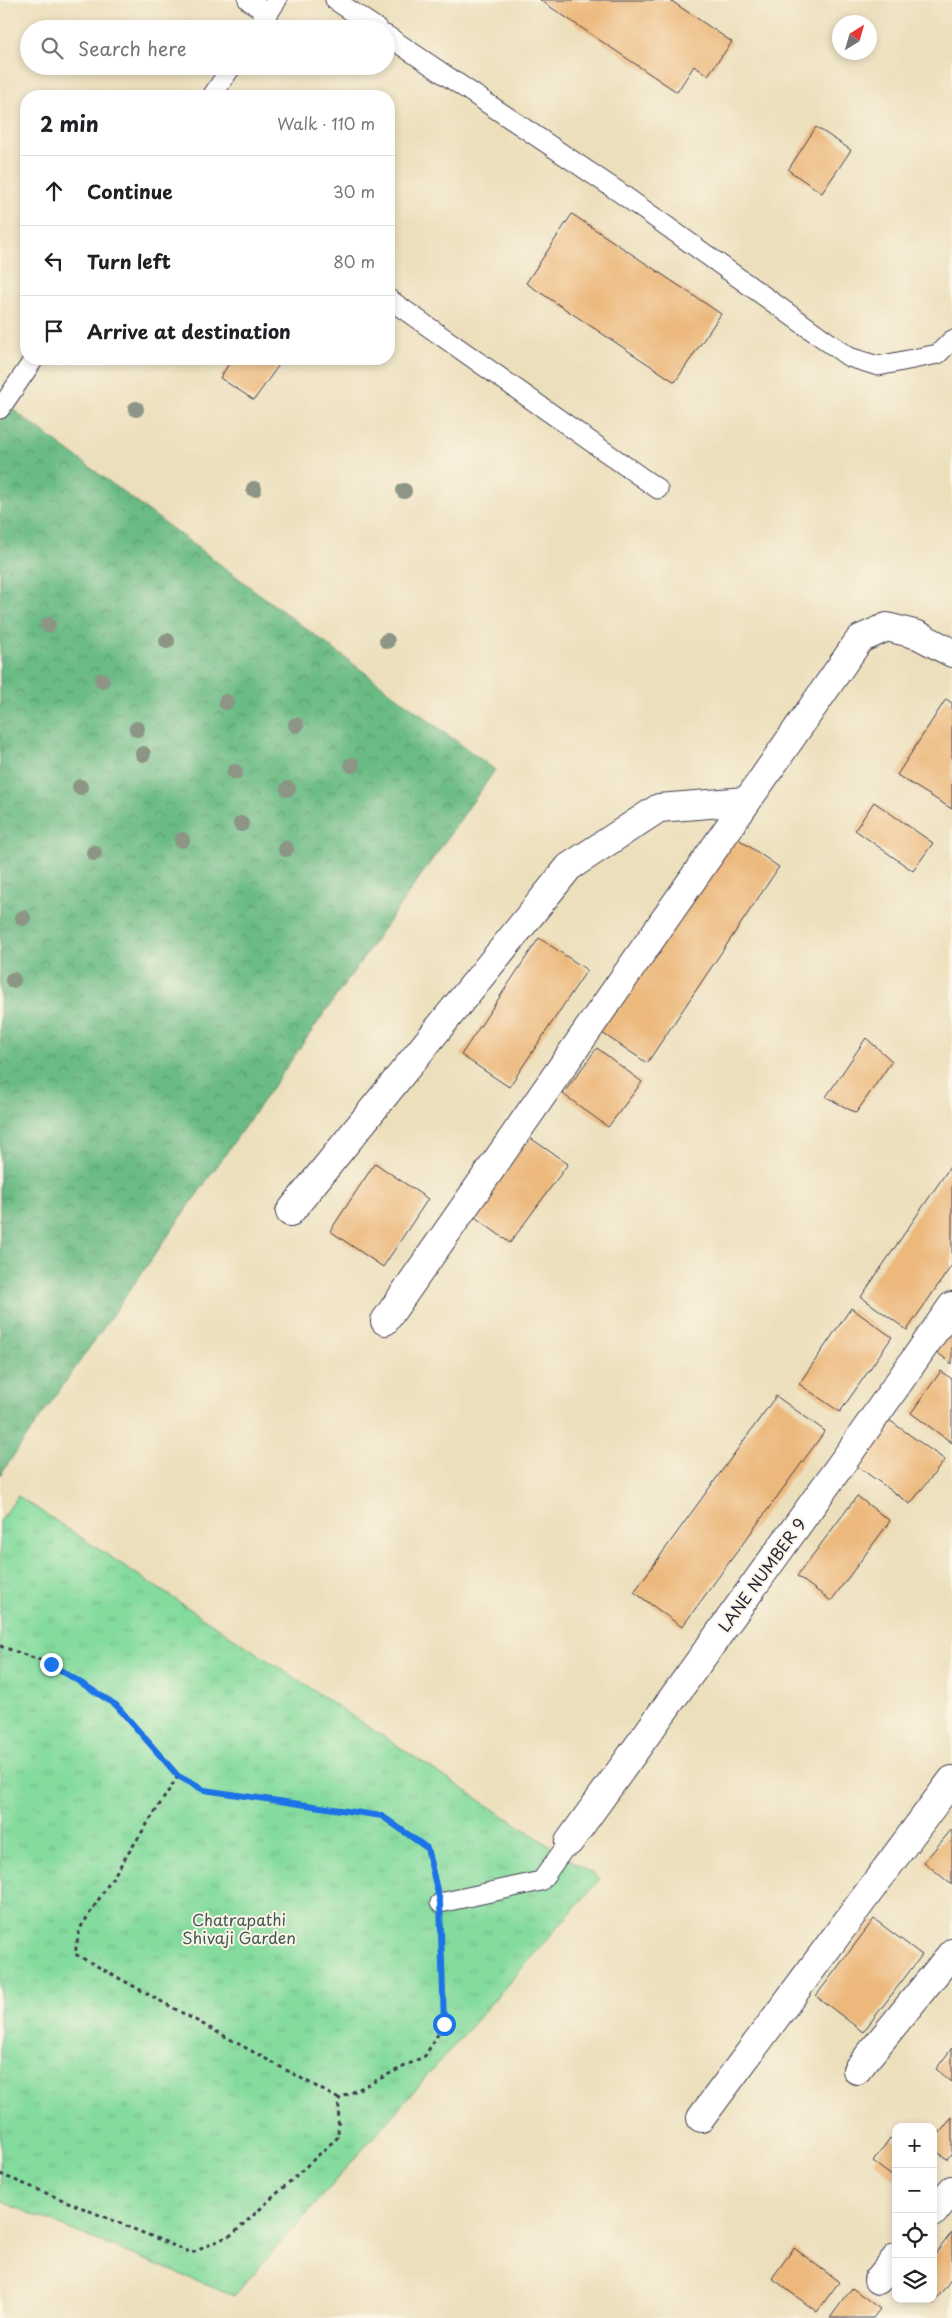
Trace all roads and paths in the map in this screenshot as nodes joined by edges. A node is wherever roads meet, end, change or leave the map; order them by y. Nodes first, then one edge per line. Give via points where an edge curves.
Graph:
1 (248, 0) edge
2 (335, 0) edge
3 (268, 14) edge
4 (365, 20) edge
5 (395, 40) edge
6 (226, 75) edge
7 (216, 90) edge
8 (395, 303) edge
9 (952, 340) edge
10 (30, 365) edge
11 (0, 409) edge
12 (658, 489) dead end
13 (952, 653) edge
14 (746, 801) junction
15 (290, 1212) dead end
16 (952, 1306) edge
17 (384, 1321) dead end
18 (0, 1646) edge
19 (178, 1776) junction
20 (952, 1780) edge
21 (569, 1842) joint
22 (440, 1902) junction
23 (952, 1953) edge
24 (857, 2070) dead end
25 (339, 2099) junction
26 (701, 2118) dead end
27 (0, 2174) edge
28 (952, 2190) edge
29 (937, 2208) edge
30 (892, 2263) edge
31 (878, 2280) dead end

1 - 3 lane
2 - 4 lane
5 - 9 lane via 619,192 849,357 878,366 938,354
6 - 7 lane
8 - 12 lane
10 - 11 lane
13 - 14 street via 918,635 887,627 860,639
14 - 15 street via 659,808 568,867
14 - 17 street
16 - 21 street, LANE NUMBER 9
18 - 19 path via 51,1664 116,1705
19 - 22 path via 204,1790 382,1816 427,1848
19 - 25 path via 79,1930 75,1954
20 - 26 street
21 - 22 lane via 541,1881
22 - 25 path via 444,2024 425,2056
23 - 24 street
25 - 27 path via 338,2137 233,2234 192,2253
28 - 29 street
30 - 31 street

